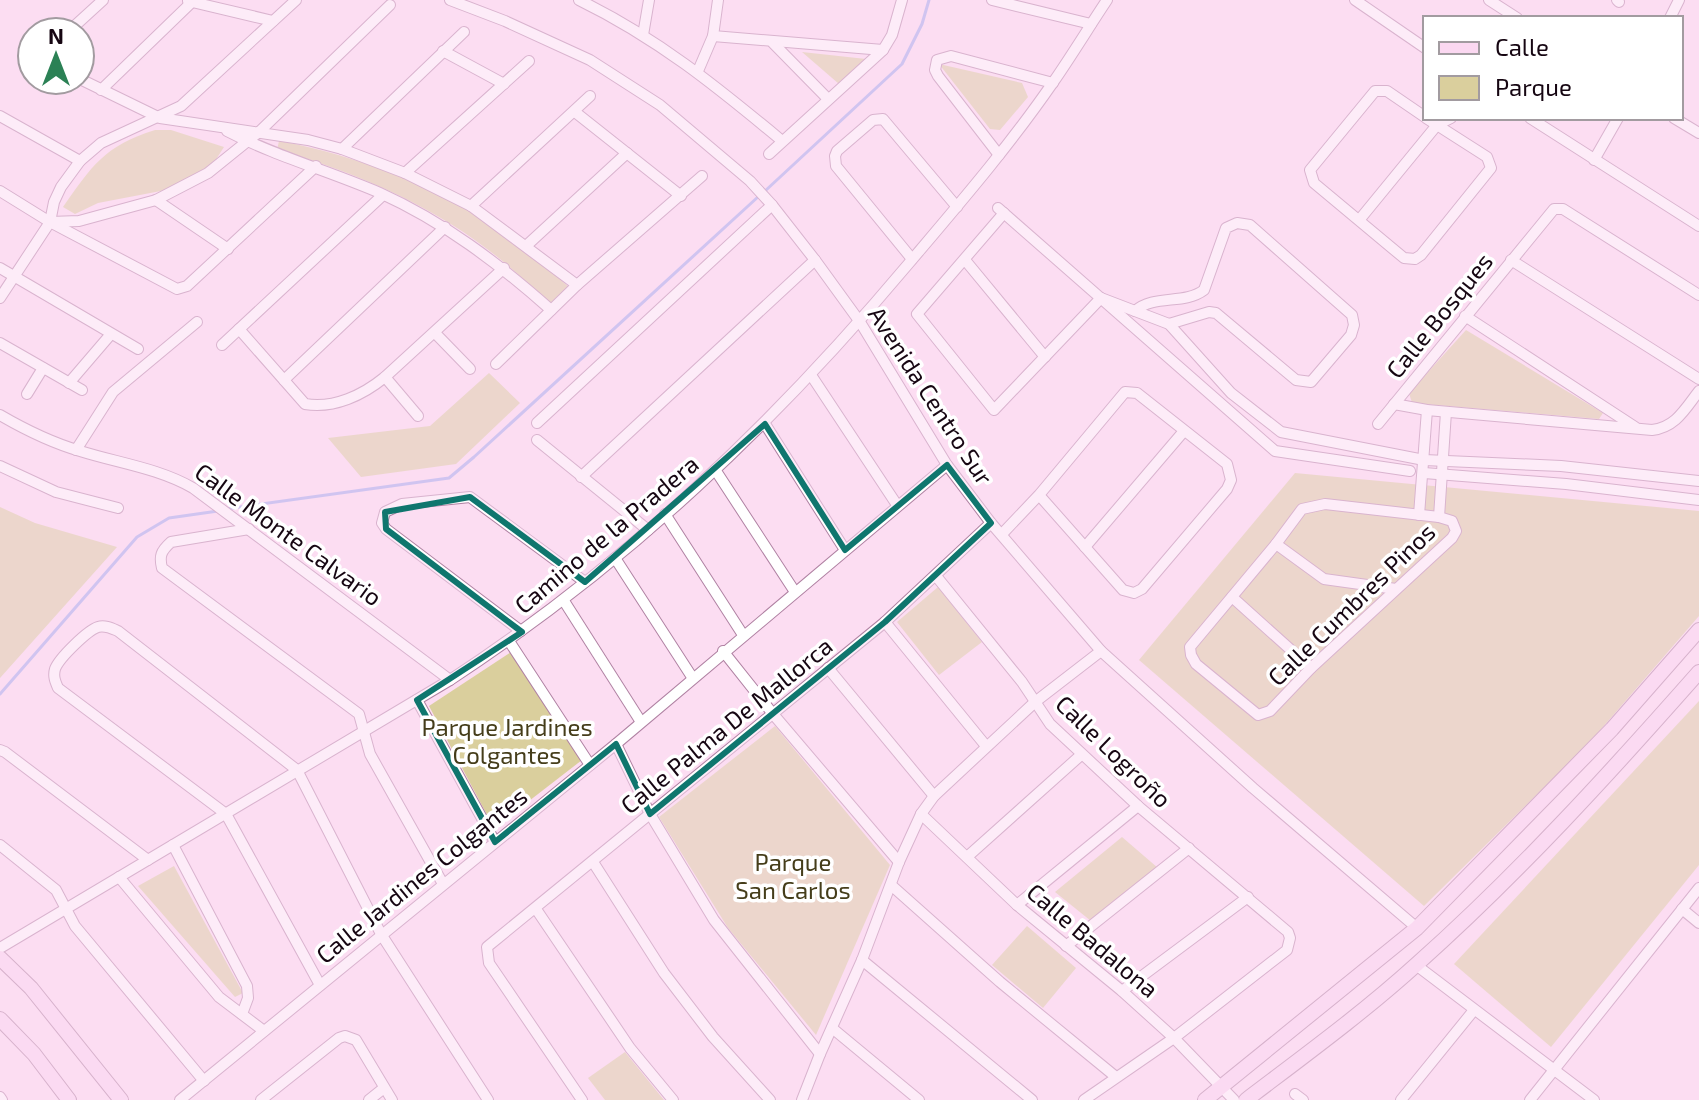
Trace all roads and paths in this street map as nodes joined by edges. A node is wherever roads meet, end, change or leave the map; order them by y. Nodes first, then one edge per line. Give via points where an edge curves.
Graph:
1 (103, 0) edge
2 (296, 0) edge
3 (450, 0) edge
4 (649, 0) edge
5 (718, 0) edge
6 (902, 0) edge
7 (992, 0) edge
8 (1107, 0) edge
9 (1355, 0) edge
10 (1489, 0) edge
11 (189, 1) edge
12 (582, 1) edge
13 (390, 5) dead end
14 (86, 16) edge
15 (1514, 16) edge
16 (273, 21) junction
17 (1091, 24) junction
18 (464, 32) dead end
19 (643, 35) junction
20 (713, 36) junction
21 (773, 43) junction
22 (1423, 47) edge
23 (883, 50) junction
24 (443, 51) junction
25 (529, 61) dead end
26 (698, 71) junction
27 (1053, 83) junction
28 (504, 84) junction
29 (96, 87) edge
30 (101, 90) junction
31 (590, 96) dead end
32 (828, 99) junction
33 (575, 112) junction
34 (0, 116) edge
35 (1423, 116) edge
36 (160, 118) junction
37 (1699, 119) edge
38 (1533, 120) edge
39 (1617, 120) edge
40 (1677, 120) edge
41 (1437, 122) edge
42 (220, 127) junction
43 (260, 131) junction
44 (1696, 131) edge
45 (781, 140) junction
46 (248, 142) junction
47 (342, 149) junction
48 (627, 153) junction
49 (769, 154) dead end
50 (999, 155) junction
51 (1594, 160) junction
52 (80, 161) junction
53 (316, 166) junction
54 (405, 173) junction
55 (702, 176) dead end
56 (0, 191) edge
57 (383, 195) junction
58 (681, 196) junction
59 (156, 200) junction
60 (770, 202) junction
61 (471, 206) junction
62 (957, 207) junction
63 (1360, 219) junction
64 (50, 222) junction
65 (1699, 226) edge
66 (445, 227) junction
67 (526, 246) junction
68 (228, 249) junction
69 (912, 259) junction
70 (815, 260) junction
71 (965, 260) junction
72 (1511, 260) junction
73 (0, 268) edge
74 (504, 268) junction
75 (13, 276) junction
76 (577, 285) junction
77 (1699, 295) edge
78 (0, 298) edge
79 (1101, 298) junction
80 (551, 310) junction
81 (1135, 311) junction
82 (1465, 316) junction
83 (197, 322) dead end
84 (860, 322) junction
85 (1169, 324) junction
86 (239, 329) junction
87 (435, 333) junction
88 (111, 334) junction
89 (0, 343) edge
90 (222, 345) dead end
91 (138, 349) dead end
92 (1045, 357) junction
93 (496, 364) dead end
94 (43, 368) junction
95 (470, 369) dead end
96 (811, 375) junction
97 (385, 377) junction
98 (1699, 379) edge
99 (284, 380) junction
100 (69, 383) junction
101 (82, 390) dead end
102 (1699, 391) edge
103 (27, 394) dead end
104 (1394, 404) junction
105 (1427, 410) junction
106 (1446, 412) junction
107 (0, 415) edge
108 (418, 416) dead end
109 (537, 423) dead end
110 (765, 424) junction
111 (1378, 424) dead end
112 (1635, 427) junction
113 (1184, 431) junction
114 (537, 440) dead end
115 (76, 450) junction
116 (1443, 459) junction
117 (1424, 460) junction
118 (947, 465) junction
119 (0, 466) edge
120 (716, 471) junction
121 (1410, 471) dead end
122 (1424, 473) junction
123 (1442, 473) junction
124 (581, 477) junction
125 (1699, 481) edge
126 (1039, 495) junction
127 (1699, 500) edge
128 (897, 505) junction
129 (118, 508) dead end
130 (665, 514) junction
131 (1419, 515) junction
132 (1439, 517) junction
133 (991, 523) junction
134 (249, 529) junction
135 (648, 530) junction
136 (1002, 534) junction
137 (1276, 544) junction
138 (1085, 547) junction
139 (845, 550) junction
140 (615, 558) junction
141 (936, 576) junction
142 (585, 582) junction
143 (1396, 589) junction
144 (795, 592) junction
145 (1232, 597) junction
146 (564, 601) junction
147 (885, 622) junction
148 (1699, 630) edge
149 (521, 631) junction
150 (743, 635) junction
151 (509, 641) junction
152 (723, 651) junction
153 (1101, 651) junction
154 (828, 668) junction
155 (1311, 668) junction
156 (1699, 672) edge
157 (692, 677) junction
158 (450, 680) junction
159 (417, 700) junction
160 (1035, 702) junction
161 (773, 714) junction
162 (641, 722) junction
163 (364, 730) junction
164 (616, 744) junction
165 (986, 746) junction
166 (0, 750) edge
167 (1081, 755) junction
168 (590, 765) junction
169 (297, 770) junction
170 (934, 796) junction
171 (1138, 806) junction
172 (226, 814) junction
173 (650, 814) junction
174 (921, 814) junction
175 (495, 842) junction
176 (0, 845) edge
177 (173, 845) junction
178 (1189, 848) junction
179 (967, 857) junction
180 (148, 860) junction
181 (593, 862) junction
182 (899, 862) junction
183 (119, 877) junction
184 (443, 884) junction
185 (891, 885) junction
186 (1699, 888) edge
187 (1248, 897) junction
188 (1017, 905) junction
189 (65, 908) junction
190 (536, 909) junction
191 (1682, 909) junction
192 (1699, 923) edge
193 (1417, 928) junction
194 (381, 934) junction
195 (1066, 946) junction
196 (0, 948) edge
197 (0, 958) edge
198 (862, 960) junction
199 (1416, 965) junction
200 (320, 985) junction
201 (1122, 991) junction
202 (1474, 1010) junction
203 (242, 1014) junction
204 (0, 1019) edge
205 (832, 1028) junction
206 (264, 1031) junction
207 (1174, 1038) junction
208 (820, 1054) junction
209 (1555, 1070) junction
210 (1116, 1077) junction
211 (204, 1081) junction
212 (384, 1088) junction
213 (1222, 1088) junction
214 (804, 1099) edge
215 (69, 1100) edge
216 (121, 1100) edge
217 (180, 1100) edge
218 (261, 1100) edge
219 (369, 1100) edge
220 (392, 1100) edge
221 (488, 1100) edge
222 (582, 1100) edge
223 (673, 1100) edge
224 (770, 1100) edge
225 (919, 1100) edge
226 (1032, 1100) edge
227 (1084, 1100) edge
228 (1205, 1100) edge
229 (1234, 1100) edge
230 (1246, 1100) edge
231 (1401, 1100) edge
232 (1530, 1100) edge
233 (1594, 1100) edge

1 - 14 street
2 - 16 street
3 - 60 street, Avenida Centro Sur via 590,60 660,105
4 - 19 street
5 - 20 street
6 - 23 street
7 - 17 street
8 - 17 street, Camino de la Pradera
9 - 22 street
10 - 15 street
11 - 16 street
11 - 30 street
12 - 19 street
13 - 43 street
16 - 36 street via 181,106
17 - 27 street, Camino de la Pradera
18 - 24 street
19 - 26 street
20 - 21 street
20 - 26 street
21 - 23 street
21 - 32 street
23 - 32 street
24 - 28 street
24 - 47 street
25 - 28 street
26 - 45 street
27 - 50 street, Camino de la Pradera
27 - 50 street via 951,56 937,60 938,76
28 - 54 street
29 - 30 street
30 - 36 street
31 - 33 street
32 - 45 street
33 - 48 street
33 - 61 street
34 - 52 street
35 - 63 street via 1387,91 1375,91 1310,170 1314,183
36 - 42 street
36 - 52 street via 101,143
37 - 44 street
38 - 51 street
39 - 51 street
40 - 44 street
41 - 63 street
41 - 63 street via 1487,157 1491,168 1421,255 1404,258
42 - 43 street
42 - 46 street
43 - 46 street
43 - 47 street
45 - 49 street
46 - 53 street
46 - 59 street via 208,173
47 - 54 street
48 - 58 street
48 - 67 street
50 - 62 street, Camino de la Pradera
51 - 65 street
52 - 64 street via 61,187
53 - 57 street
53 - 68 street
54 - 61 street
55 - 58 street
56 - 64 street
57 - 66 street
57 - 86 street
58 - 76 street
59 - 64 street via 79,221
59 - 68 street
60 - 70 street, Avenida Centro Sur
60 - 109 street
61 - 67 street
62 - 69 street, Camino de la Pradera
62 - 69 street via 883,119 873,120 837,151 836,166
64 - 68 street via 177,289
64 - 75 street
66 - 74 street
66 - 99 street
67 - 76 street
69 - 84 street, Camino de la Pradera
70 - 84 street, Avenida Centro Sur
70 - 124 street
71 - 79 street via 1001,210
71 - 92 street
71 - 92 street via 917,314 994,410
72 - 77 street, Calle Bosques via 1558,207
72 - 82 street, Calle Bosques
72 - 98 street
73 - 75 street
74 - 80 street
74 - 87 street
75 - 78 street
75 - 88 street
76 - 80 street
79 - 81 street
79 - 92 street
79 - 121 street via 1275,451
80 - 93 street
81 - 85 street
81 - 85 street via 1144,303 1204,290 1226,228 1237,223 1250,225 1352,315 1354,325 1311,382 1304,383 1216,313
82 - 104 street, Calle Bosques
82 - 112 street
83 - 115 street via 113,392
84 - 96 street, Camino de la Pradera
84 - 118 street, Avenida Centro Sur
85 - 117 street via 1231,393 1281,432
86 - 90 street
86 - 99 street
87 - 95 street
87 - 97 street
88 - 91 street
88 - 100 street
89 - 94 street
94 - 100 street
94 - 103 street
96 - 110 street, Camino de la Pradera
96 - 128 street
97 - 99 street via 359,396 313,405 302,402
97 - 108 street
100 - 101 street
102 - 112 street, Calle Bosques via 1665,428
104 - 105 street, Calle Bosques
104 - 111 street
105 - 106 street, Calle Bosques
105 - 117 street
106 - 112 street, Calle Bosques
106 - 116 street
107 - 115 street, Calle Monte Calvario
110 - 120 street, Camino de la Pradera
110 - 139 street
113 - 126 street via 1137,393 1125,392
113 - 138 street
113 - 138 street via 1227,464 1231,480 1142,589 1123,590
114 - 124 street
115 - 134 street, Calle Monte Calvario via 179,480
116 - 117 street
116 - 123 street
116 - 125 street
117 - 122 street
118 - 128 street, Calle Jardines Colgantes
118 - 133 street, Avenida Centro Sur
119 - 129 street via 56,492
120 - 130 street, Camino de la Pradera
120 - 144 street
122 - 123 street
122 - 131 street
123 - 127 street
123 - 132 street
124 - 135 street
126 - 136 street
126 - 138 street
128 - 139 street, Calle Jardines Colgantes
130 - 135 street, Camino de la Pradera
130 - 150 street
131 - 132 street, Calle Cumbres Pinos
131 - 137 street, Calle Cumbres Pinos via 1312,505 1302,509
132 - 143 street, Calle Cumbres Pinos via 1455,525 1452,538
133 - 136 street, Avenida Centro Sur
133 - 141 street, Calle Palma De Mallorca
134 - 158 street, Calle Monte Calvario
134 - 163 street via 171,542 160,557 162,568 354,708
135 - 140 street, Camino de la Pradera
136 - 153 street, Avenida Centro Sur
137 - 143 street via 1324,579
137 - 145 street, Calle Cumbres Pinos
139 - 144 street, Calle Jardines Colgantes
140 - 142 street, Camino de la Pradera
140 - 157 street
141 - 147 street, Calle Palma De Mallorca
141 - 160 street, Calle Logroño
142 - 146 street, Camino de la Pradera
142 - 149 street via 477,500 402,504 382,517 386,529
143 - 155 street, Calle Cumbres Pinos
144 - 150 street, Calle Jardines Colgantes
145 - 155 street
145 - 155 street, Calle Cumbres Pinos via 1190,647 1196,664 1258,715 1270,711
146 - 149 street, Camino de la Pradera
146 - 162 street
147 - 154 street, Calle Palma De Mallorca
147 - 165 street
148 - 193 main road via 1612,729
149 - 151 street, Camino de la Pradera
150 - 152 street, Calle Jardines Colgantes
151 - 158 street, Camino de la Pradera
151 - 168 street
152 - 157 street, Calle Jardines Colgantes
152 - 161 street
153 - 160 street
153 - 193 street, Avenida Centro Sur
154 - 161 street, Calle Palma De Mallorca
154 - 170 street
156 - 199 main road via 1543,841
157 - 162 street, Calle Jardines Colgantes
158 - 159 street, Camino de la Pradera
159 - 163 street, Camino de la Pradera
159 - 175 street
160 - 165 street
160 - 167 street, Calle Logroño
161 - 173 street, Calle Palma De Mallorca
161 - 182 street
162 - 164 street, Calle Jardines Colgantes
163 - 169 street, Camino de la Pradera
163 - 184 street via 370,754
164 - 168 street, Calle Jardines Colgantes
164 - 173 street
165 - 170 street
166 - 180 street
167 - 171 street, Calle Logroño
167 - 179 street
168 - 175 street, Calle Jardines Colgantes
169 - 172 street, Camino de la Pradera
169 - 172 street via 118,631 108,626 88,632 57,663 58,688
169 - 194 street
170 - 174 street
171 - 178 street, Calle Logroño
171 - 188 street
172 - 177 street, Camino de la Pradera
172 - 200 street
173 - 181 street, Calle Palma De Mallorca
173 - 208 street via 714,920
174 - 179 street, Calle Badalona
174 - 182 street
175 - 184 street, Calle Jardines Colgantes
176 - 189 street via 49,883
177 - 180 street, Camino de la Pradera
177 - 203 street via 247,986
178 - 187 street, Calle Logroño
178 - 195 street
179 - 188 street, Calle Badalona
180 - 183 street, Camino de la Pradera
181 - 190 street, Calle Palma De Mallorca
181 - 224 street via 664,973
182 - 185 street
183 - 189 street, Camino de la Pradera
183 - 203 street via 219,997
184 - 194 street, Calle Jardines Colgantes
185 - 198 street
185 - 210 street
186 - 191 street
187 - 201 street
187 - 207 street, Calle Logroño via 1288,932 1287,950
188 - 195 street, Calle Badalona
189 - 196 street, Camino de la Pradera
189 - 211 street via 79,932
190 - 222 street, Calle Palma De Mallorca via 493,940 487,955
190 - 223 street via 630,1048
191 - 192 street
191 - 209 street
193 - 213 main road
194 - 200 street, Calle Jardines Colgantes
194 - 221 street
195 - 201 street, Calle Badalona
197 - 216 main road
198 - 205 street
198 - 226 street
199 - 202 street
199 - 230 main road
200 - 206 street, Calle Jardines Colgantes
201 - 207 street, Calle Badalona
202 - 209 street
202 - 231 street
203 - 206 street
204 - 215 main road
205 - 208 street
205 - 225 street
206 - 211 street, Calle Jardines Colgantes
207 - 210 street
207 - 213 street, Calle Badalona
208 - 214 street
209 - 232 street
209 - 233 street
210 - 227 street
211 - 217 street, Calle Jardines Colgantes
212 - 218 street via 356,1040 345,1036
212 - 219 street
212 - 220 street
213 - 228 main road
213 - 229 street, Calle Badalona

